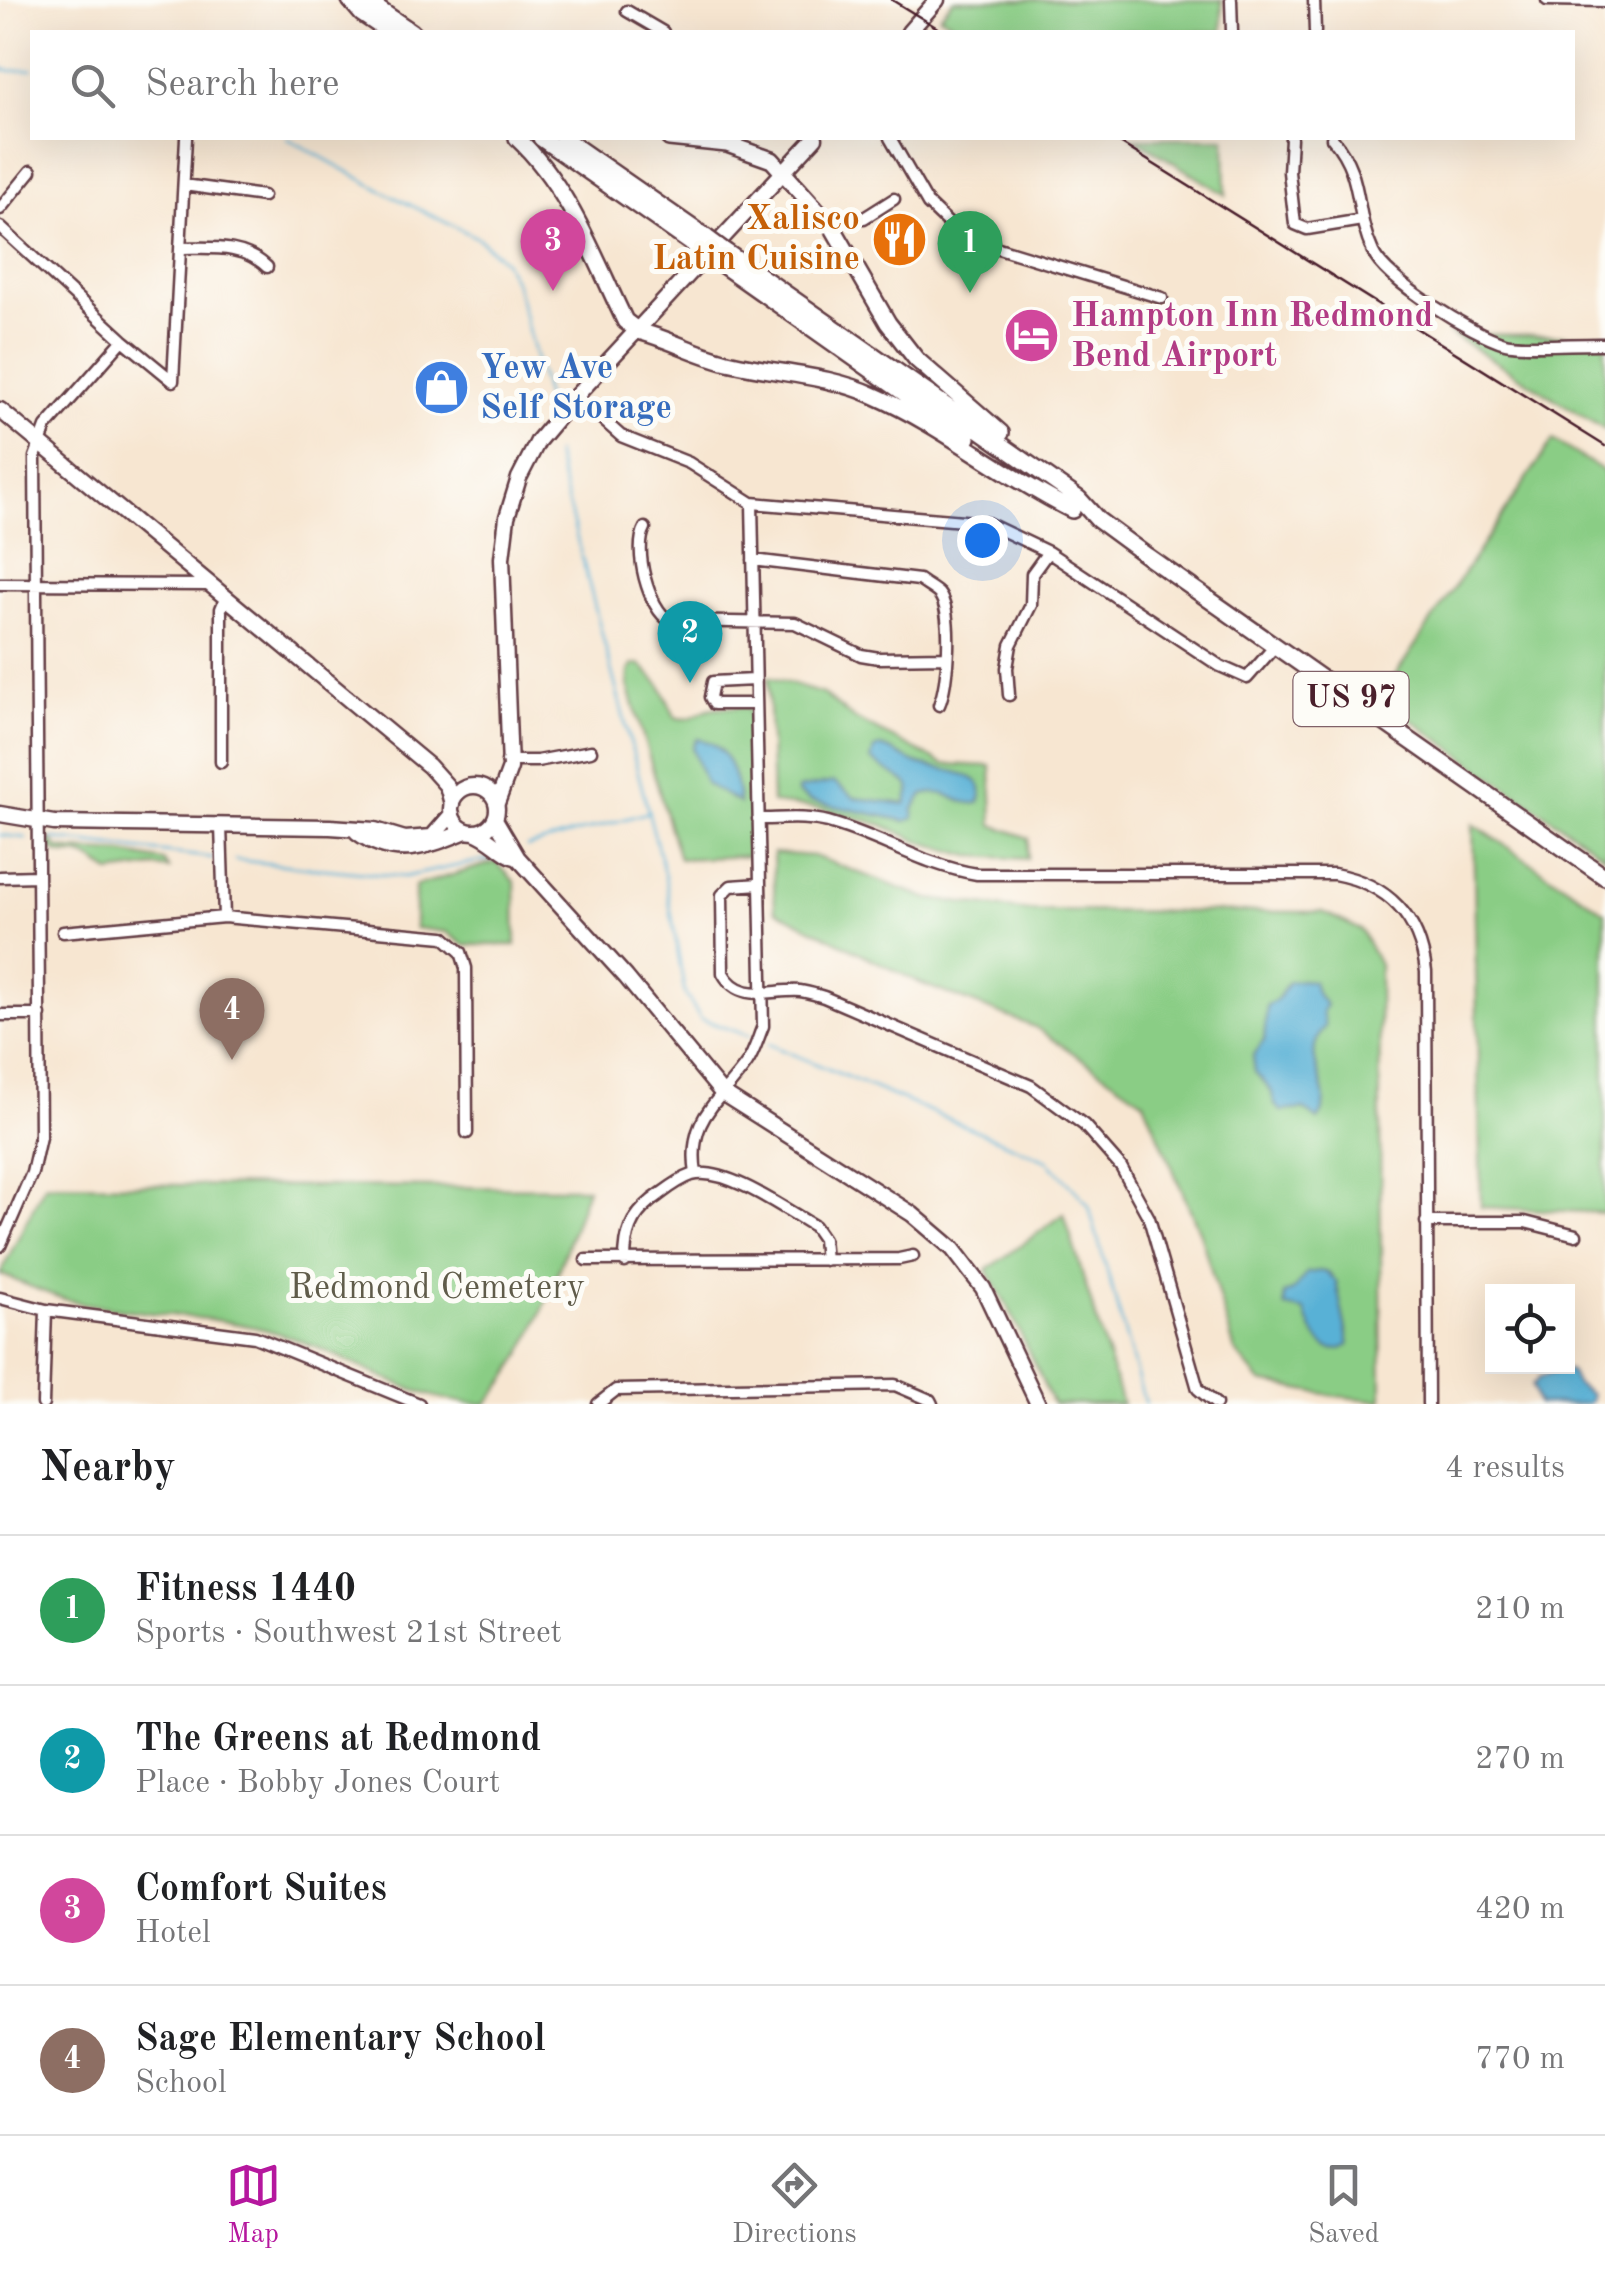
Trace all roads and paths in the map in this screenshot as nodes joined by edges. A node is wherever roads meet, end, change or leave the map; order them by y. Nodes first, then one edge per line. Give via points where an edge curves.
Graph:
1 (350, 0) edge
2 (366, 0) edge
3 (938, 0) edge
4 (1231, 0) edge
5 (1314, 0) edge
6 (1547, 0) edge
7 (1605, 1) edge
8 (627, 11) dead end
9 (392, 26) edge
10 (660, 30) edge
11 (911, 30) edge
12 (1232, 30) edge
13 (1315, 30) edge
14 (186, 140) edge
15 (518, 140) edge
16 (544, 140) edge
17 (565, 140) edge
18 (688, 140) edge
19 (813, 140) edge
20 (891, 140) edge
21 (1291, 140) edge
22 (1334, 140) edge
23 (31, 171) dead end
24 (784, 172) junction
25 (184, 185) junction
26 (263, 196) dead end
27 (894, 199) dead end
28 (0, 209) edge
29 (864, 218) dead end
30 (1362, 220) junction
31 (0, 227) edge
32 (702, 243) junction
33 (180, 248) junction
34 (722, 256) junction
35 (267, 267) dead end
36 (1162, 298) dead end
37 (638, 331) junction
38 (123, 340) junction
39 (1605, 344) edge
40 (576, 396) junction
41 (0, 410) edge
42 (40, 442) junction
43 (1044, 474) junction
44 (752, 503) junction
45 (1072, 510) junction
46 (1098, 520) junction
47 (645, 528) dead end
48 (1048, 552) junction
49 (753, 560) junction
50 (0, 584) edge
51 (37, 585) junction
52 (213, 585) junction
53 (226, 597) junction
54 (753, 622) junction
55 (1275, 646) junction
56 (946, 657) junction
57 (754, 680) junction
58 (1010, 694) dead end
59 (755, 704) junction
60 (939, 706) dead end
61 (591, 751) dead end
62 (507, 761) junction
63 (221, 762) dead end
64 (430, 766) junction
65 (476, 787) junction
66 (452, 809) junction
67 (496, 811) junction
68 (0, 814) edge
69 (758, 819) junction
70 (38, 820) junction
71 (221, 826) junction
72 (356, 832) junction
73 (470, 832) junction
74 (518, 858) junction
75 (38, 876) junction
76 (1605, 876) edge
77 (0, 877) edge
78 (760, 884) junction
79 (224, 917) junction
80 (63, 932) dead end
81 (764, 994) junction
82 (0, 1014) edge
83 (40, 1014) junction
84 (722, 1093) junction
85 (468, 1133) dead end
86 (696, 1174) junction
87 (1426, 1222) junction
88 (1576, 1236) dead end
89 (0, 1246) edge
90 (913, 1256) dead end
91 (586, 1260) dead end
92 (826, 1260) junction
93 (625, 1262) junction
94 (0, 1298) edge
95 (46, 1310) junction
96 (931, 1402) edge
97 (43, 1404) edge
98 (418, 1404) edge
99 (598, 1404) edge
100 (1038, 1404) edge
101 (1216, 1404) edge
102 (1428, 1404) edge

1 - 9 highway via 362,14
2 - 9 highway
3 - 11 main road
4 - 12 street
5 - 13 street
6 - 7 street
8 - 10 street
14 - 25 street
15 - 37 highway via 567,200 625,321
16 - 32 highway, US 97
17 - 32 highway, US 97
18 - 24 highway via 726,144 772,160
19 - 24 main road
20 - 36 street via 928,204 954,228 982,243
21 - 30 street via 1295,224 1307,229
22 - 30 street via 1358,183
23 - 28 street
24 - 37 main road
24 - 43 highway via 834,228 916,359
25 - 26 street
25 - 33 street
27 - 29 street
30 - 39 street via 1374,256 1395,278 1476,329 1507,344
31 - 38 street
32 - 34 highway, US 97, bridge
33 - 35 street via 254,254
33 - 38 street via 173,381
34 - 43 highway, US 97
34 - 45 highway, US 97
37 - 40 main road
37 - 45 highway via 731,363 868,392
38 - 42 street
40 - 44 street via 621,436 690,463
40 - 62 main road via 538,441 507,517
41 - 42 main road
42 - 51 street
42 - 52 main road
43 - 46 highway, US 97
44 - 48 street via 987,524
44 - 49 street
45 - 46 highway, US 97
46 - 55 highway, US 97
47 - 54 street via 638,544 651,600 662,616 684,624
48 - 55 street via 1246,678
48 - 58 street via 1032,574 1031,606 1011,645
49 - 54 street
49 - 56 street via 919,580 940,594
50 - 51 street
51 - 52 street
51 - 70 street
52 - 53 main road
53 - 63 street
53 - 64 main road
54 - 56 street via 795,624 878,658
54 - 57 street
55 - 76 highway, US 97
56 - 60 street
57 - 59 street
57 - 59 street via 713,682 710,697 714,704
59 - 69 street
61 - 62 street
62 - 65 main road via 496,779
62 - 67 main road
64 - 65 main road
64 - 66 main road via 447,786
65 - 66 main road via 459,792
65 - 67 main road via 489,792
66 - 72 main road via 432,836 420,839
66 - 73 main road via 457,824
67 - 73 main road via 484,830
67 - 74 main road
68 - 70 main road
69 - 78 street
69 - 87 street via 828,822 977,874 1334,874 1382,890 1414,925 1424,954
70 - 71 main road
70 - 75 street
71 - 72 main road
71 - 79 street
72 - 73 main road via 415,850
73 - 74 main road via 488,836
74 - 84 main road
75 - 77 street
75 - 83 street
78 - 81 street
78 - 81 street via 731,886 722,896 723,973 739,990
79 - 80 street
79 - 85 street via 444,938 461,952
81 - 84 street via 763,1026 750,1060
81 - 101 street via 824,997 1031,1086 1084,1124 1121,1167 1149,1218 1198,1390
82 - 83 street
83 - 89 street via 40,1137
84 - 86 street via 695,1134
84 - 100 main road via 912,1214 954,1249 982,1288
86 - 92 street via 725,1176 814,1226 824,1239
86 - 93 street via 636,1214 625,1238
87 - 88 street via 1526,1222
87 - 102 street
90 - 92 street
91 - 93 street
92 - 93 street
94 - 95 street
95 - 97 street
95 - 98 street via 254,1338
96 - 99 street via 895,1385 616,1390

